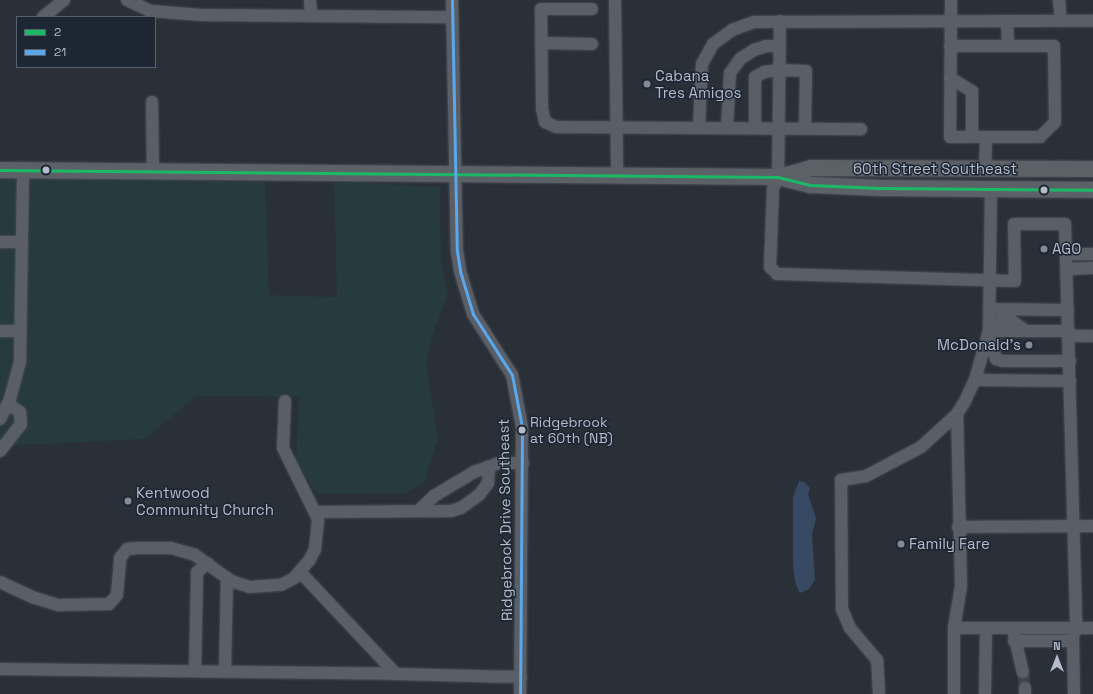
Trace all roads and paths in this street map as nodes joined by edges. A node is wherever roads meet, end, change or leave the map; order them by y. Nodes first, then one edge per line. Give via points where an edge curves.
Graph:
1 (64, 0) edge
2 (127, 0) edge
3 (310, 0) edge
4 (452, 0) edge
5 (615, 0) edge
6 (951, 0) edge
7 (1059, 0) edge
8 (592, 10) dead end
9 (311, 15) junction
10 (44, 16) edge
11 (452, 17) junction
12 (780, 21) junction
13 (950, 21) junction
14 (1007, 22) junction
15 (1061, 22) junction
16 (1093, 22) edge
17 (541, 43) junction
18 (592, 44) dead end
19 (780, 46) junction
20 (950, 46) junction
21 (1008, 46) junction
22 (779, 70) junction
23 (950, 78) junction
24 (152, 102) dead end
25 (617, 126) junction
26 (699, 127) junction
27 (727, 127) junction
28 (755, 127) junction
29 (779, 127) junction
30 (805, 128) junction
31 (861, 129) dead end
32 (972, 137) junction
33 (986, 137) junction
34 (947, 169) junction
35 (986, 169) junction
36 (1093, 169) edge
37 (0, 170) edge
38 (22, 170) junction
39 (153, 171) junction
40 (455, 173) junction
41 (617, 175) junction
42 (778, 177) junction
43 (929, 189) junction
44 (991, 190) junction
45 (1093, 190) edge
46 (0, 242) edge
47 (21, 242) junction
48 (1067, 254) junction
49 (1093, 254) edge
50 (1093, 268) edge
51 (1067, 269) junction
52 (990, 281) junction
53 (989, 309) junction
54 (1068, 310) junction
55 (0, 331) edge
56 (20, 331) junction
57 (1069, 333) junction
58 (1093, 336) edge
59 (996, 359) junction
60 (1070, 361) junction
61 (976, 377) junction
62 (1070, 381) junction
63 (286, 402) dead end
64 (8, 404) junction
65 (957, 414) junction
66 (0, 419) edge
67 (0, 451) edge
68 (523, 463) junction
69 (489, 468) junction
70 (418, 511) junction
71 (315, 512) junction
72 (1073, 526) junction
73 (1093, 526) edge
74 (958, 527) junction
75 (208, 563) junction
76 (300, 572) junction
77 (227, 578) junction
78 (0, 582) edge
79 (954, 628) junction
80 (1076, 628) junction
81 (1093, 628) edge
82 (986, 629) junction
83 (1014, 635) junction
84 (1073, 641) junction
85 (0, 669) edge
86 (195, 671) junction
87 (225, 672) junction
88 (1023, 672) tunnel mouth
89 (396, 674) junction
90 (521, 677) junction
91 (520, 694) edge
92 (879, 694) edge
93 (954, 694) edge
94 (985, 694) edge
95 (1074, 694) edge

1 - 10 street
2 - 9 street via 151,11 201,15
3 - 9 street
4 - 11 street, Ridgebrook Drive Southeast
5 - 25 street
6 - 13 street
7 - 15 street
8 - 17 street via 541,10
9 - 11 street
11 - 40 street, Ridgebrook Drive Southeast
12 - 13 street
12 - 19 street
12 - 26 street via 754,22 732,30 713,44 702,64
13 - 14 street
13 - 20 street
14 - 15 street
14 - 21 street
15 - 16 street
17 - 18 street
17 - 25 street via 542,109 545,122 556,127
19 - 22 street
19 - 27 street via 766,46 754,50 740,59 730,73
20 - 21 street
20 - 23 street
21 - 33 street via 1054,46 1055,122 1040,137
22 - 28 street via 764,72 755,77
22 - 29 street
22 - 30 street via 806,71
23 - 32 street via 972,91
23 - 32 street via 950,137
24 - 39 street
25 - 26 street
25 - 41 street
26 - 27 street
27 - 28 street
28 - 29 street
29 - 30 street
29 - 42 street
30 - 31 street
32 - 33 street
33 - 35 street
34 - 35 main road, 60th Street Southeast
34 - 42 main road, 60th Street Southeast via 811,168
34 - 43 main road via 935,175
35 - 36 main road, 60th Street Southeast
37 - 38 main road, 60th Street Southeast
38 - 39 main road, 60th Street Southeast
38 - 47 street
39 - 40 main road, 60th Street Southeast
40 - 41 main road, 60th Street Southeast
40 - 68 street, Ridgebrook Drive Southeast via 457,251 466,296 473,314 512,375 522,427
41 - 42 main road, 60th Street Southeast
42 - 43 main road, 60th Street Southeast via 811,185
42 - 52 street via 773,189 770,267 776,274
43 - 44 main road, 60th Street Southeast
44 - 45 main road, 60th Street Southeast
44 - 52 street
46 - 47 street
47 - 56 street
48 - 49 street
48 - 51 street
48 - 52 street via 1065,224 1014,224 1015,281
50 - 51 street
51 - 54 street
52 - 53 street
53 - 54 street
53 - 61 street via 989,332
54 - 57 street
55 - 56 street
56 - 64 street via 20,362
57 - 58 street
57 - 59 street via 1024,329 993,334
57 - 60 street
59 - 60 street
59 - 61 street
60 - 62 street
61 - 62 street
61 - 65 street
62 - 72 street
63 - 71 street via 283,448
64 - 66 street
64 - 67 street via 20,412 21,424
65 - 74 street
65 - 92 street via 921,447 866,476 841,480 842,609 850,628 877,660
68 - 69 street via 499,463
68 - 90 street, Ridgebrook Drive Southeast
69 - 70 street via 474,472 434,496
69 - 70 street via 488,483 461,508 451,511
70 - 71 street
71 - 76 street via 318,533 315,549
72 - 73 street
72 - 74 street
72 - 80 street
74 - 79 street via 961,586
75 - 77 street
75 - 78 street via 195,555 171,548 127,549 120,558 117,595 109,604 59,605 32,597
75 - 86 street via 197,572
76 - 77 street via 281,585 269,587 250,587
76 - 89 street
77 - 87 street
79 - 82 street
79 - 93 street
80 - 81 street
80 - 83 street
80 - 84 street
82 - 83 street
82 - 94 street
83 - 84 street
83 - 88 street
84 - 95 street
85 - 86 street
86 - 87 street
87 - 89 street
89 - 90 street
90 - 91 street, Ridgebrook Drive Southeast

